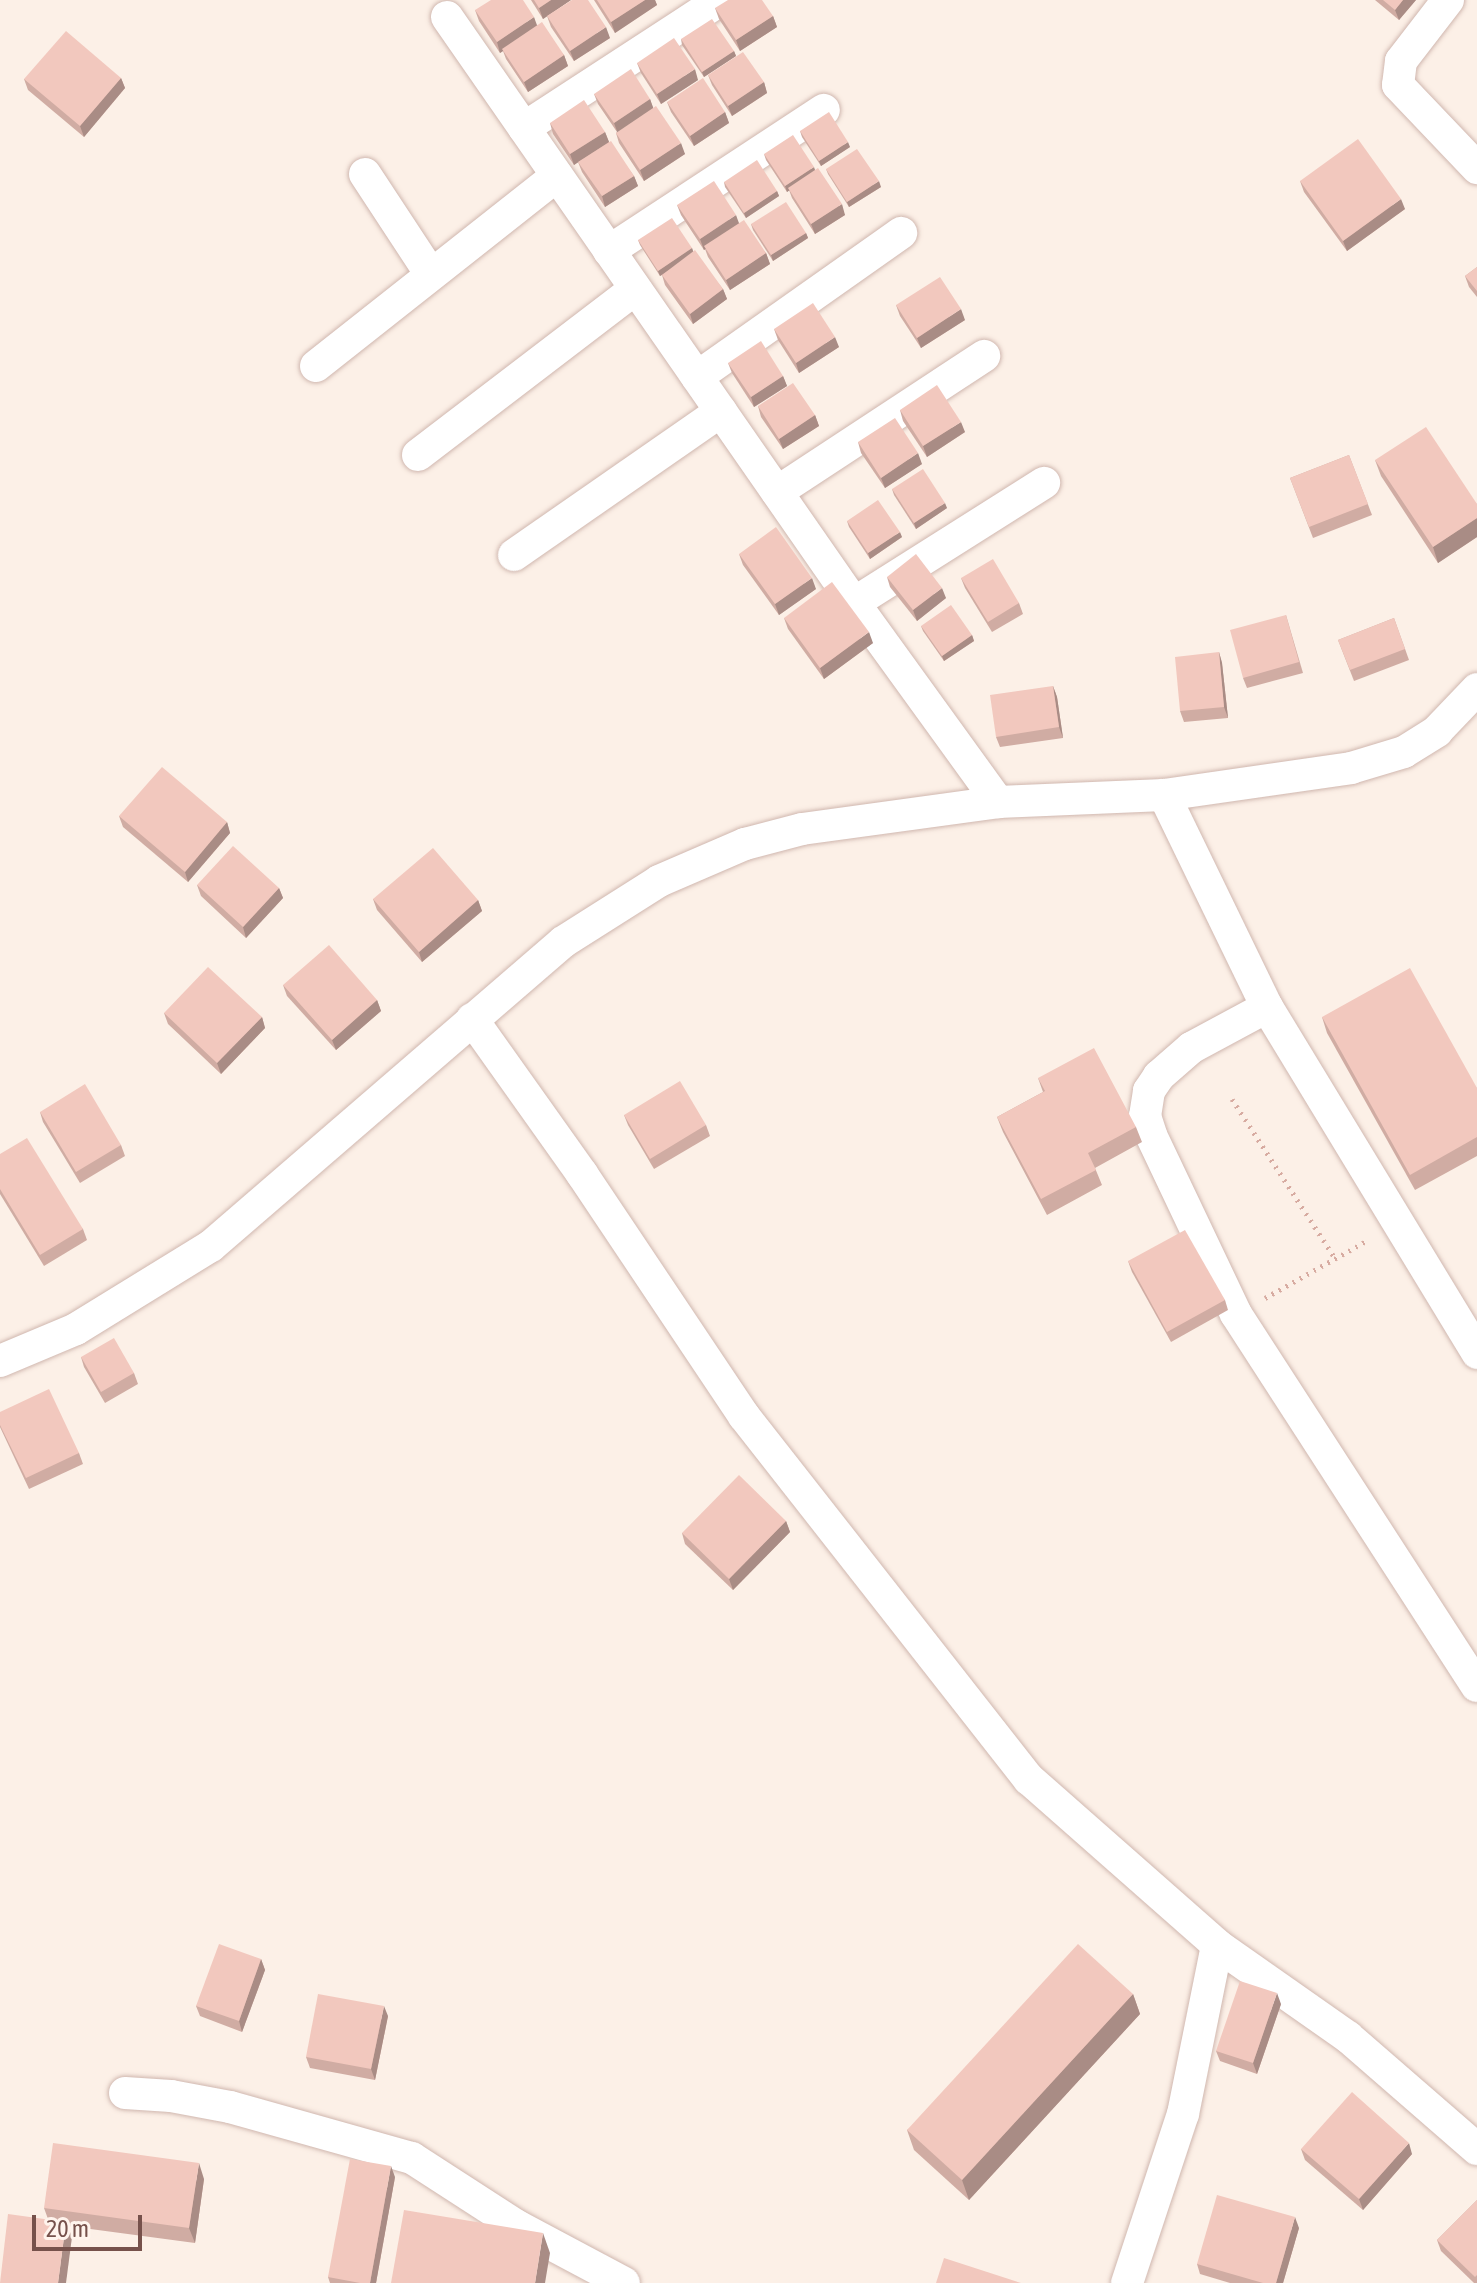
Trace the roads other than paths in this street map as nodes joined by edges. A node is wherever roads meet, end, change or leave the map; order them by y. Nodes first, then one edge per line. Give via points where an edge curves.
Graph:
1 (720, 0) edge
2 (1448, 0) edge
3 (447, 17) dead end
4 (824, 110) dead end
5 (524, 128) junction
6 (1477, 168) edge
7 (365, 174) dead end
8 (557, 176) junction
9 (901, 233) dead end
10 (609, 251) junction
11 (430, 273) junction
12 (635, 289) junction
13 (984, 356) dead end
14 (316, 366) dead end
15 (697, 377) junction
16 (721, 411) junction
17 (418, 455) dead end
18 (1044, 483) dead end
19 (777, 492) junction
20 (514, 555) dead end
21 (854, 603) junction
22 (1477, 689) edge
23 (1164, 795) junction
24 (998, 802) junction
25 (1267, 1007) junction
26 (472, 1019) junction
27 (1477, 1353) edge
28 (0, 1361) edge
29 (1477, 1686) edge
30 (1217, 1945) junction
31 (125, 2093) dead end
32 (1477, 2149) edge
33 (624, 2283) edge
34 (1127, 2283) edge

1 - 5 street
2 - 6 street via 1401,61 1398,85
3 - 5 street
4 - 10 street
5 - 8 street
7 - 11 street
8 - 10 street
8 - 11 street
9 - 15 street
10 - 12 street
11 - 14 street
12 - 15 street
12 - 17 street
13 - 19 street
15 - 16 street
16 - 19 street
16 - 20 street
18 - 21 street
19 - 21 street
21 - 24 street
22 - 23 street via 1437,731 1404,752 1324,773
23 - 24 street
23 - 25 street
24 - 26 street via 817,826 745,844 659,881 563,942
25 - 27 street
25 - 29 street via 1191,1048 1159,1076 1149,1091 1145,1116 1236,1314
26 - 28 street via 211,1246 76,1329
26 - 30 street via 744,1416 1029,1779
30 - 32 street via 1348,2037
30 - 34 street via 1183,2114
31 - 33 street via 230,2107 412,2158 517,2226

